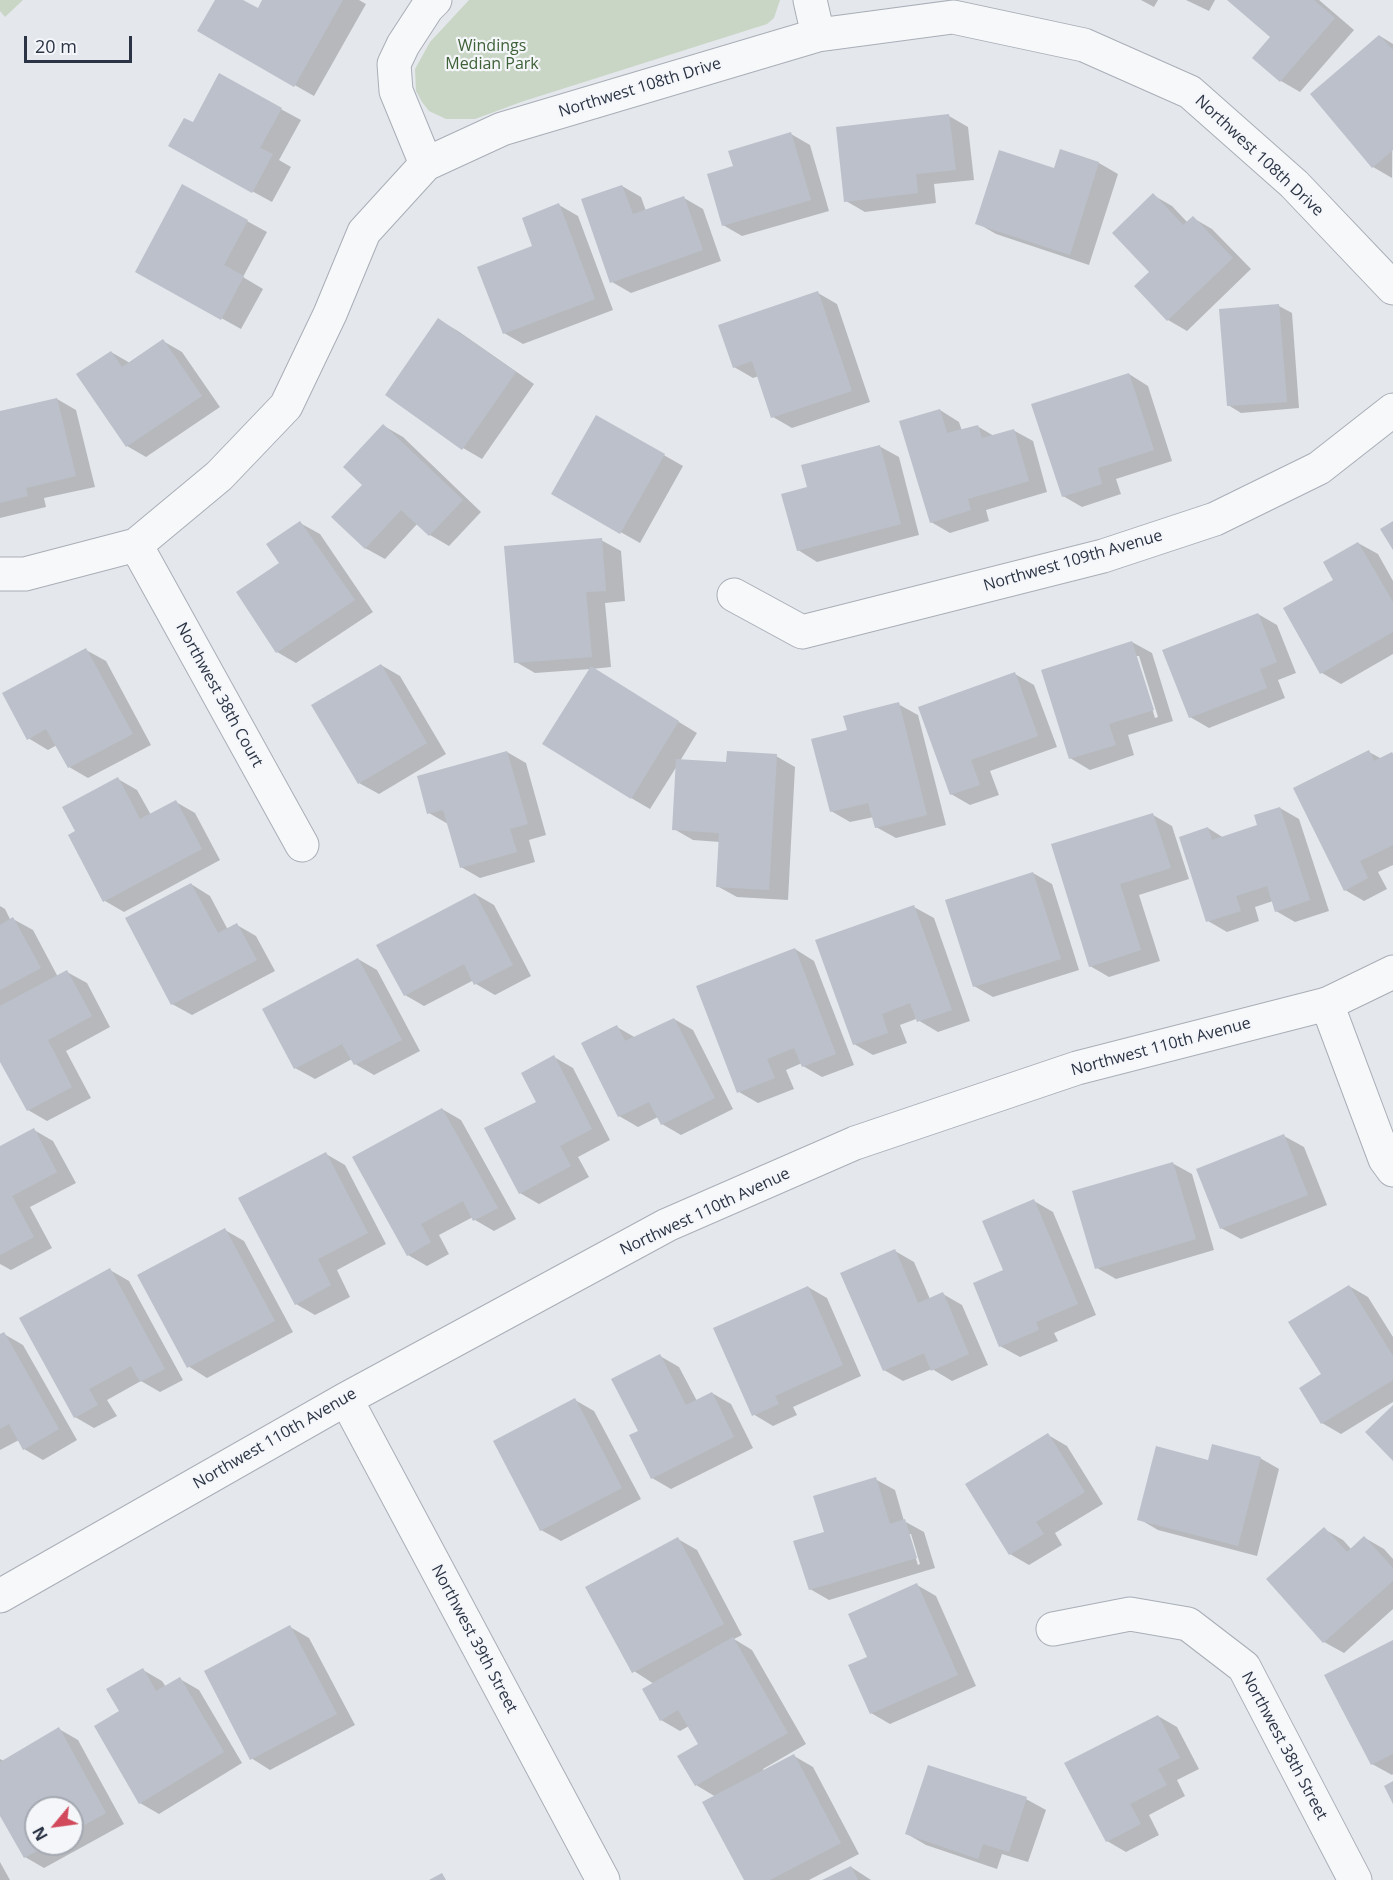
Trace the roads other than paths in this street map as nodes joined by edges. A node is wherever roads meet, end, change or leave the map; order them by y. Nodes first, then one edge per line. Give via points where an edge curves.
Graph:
1 (435, 0) edge
2 (810, 0) edge
3 (819, 35) junction
4 (426, 164) junction
5 (1393, 288) edge
6 (1393, 410) edge
7 (136, 544) junction
8 (0, 574) edge
9 (734, 595) dead end
10 (302, 845) dead end
11 (1393, 972) edge
12 (1327, 1004) junction
13 (1393, 1170) edge
14 (346, 1399) junction
15 (0, 1596) edge
16 (1053, 1629) dead end
17 (603, 1880) edge
18 (1355, 1880) edge

1 - 4 street via 394,64 396,91
2 - 3 street
3 - 4 street, Northwest 108th Drive via 502,129
3 - 5 street, Northwest 108th Drive via 953,17 1084,45 1190,92 1294,184
4 - 7 street, Northwest 108th Drive via 364,232 286,406 219,476
6 - 9 street, Northwest 109th Avenue via 1319,468 1215,519 1103,556 802,632
7 - 8 street, Northwest 108th Drive via 25,574
7 - 10 street, Northwest 38th Court
11 - 12 street, Northwest 110th Avenue
12 - 13 street via 1385,1159
12 - 14 street, Northwest 110th Avenue via 1077,1068 855,1143 668,1225
14 - 15 street, Northwest 110th Avenue
14 - 17 street, Northwest 39th Street
16 - 18 street, Northwest 38th Street via 1130,1614 1188,1624 1244,1667

